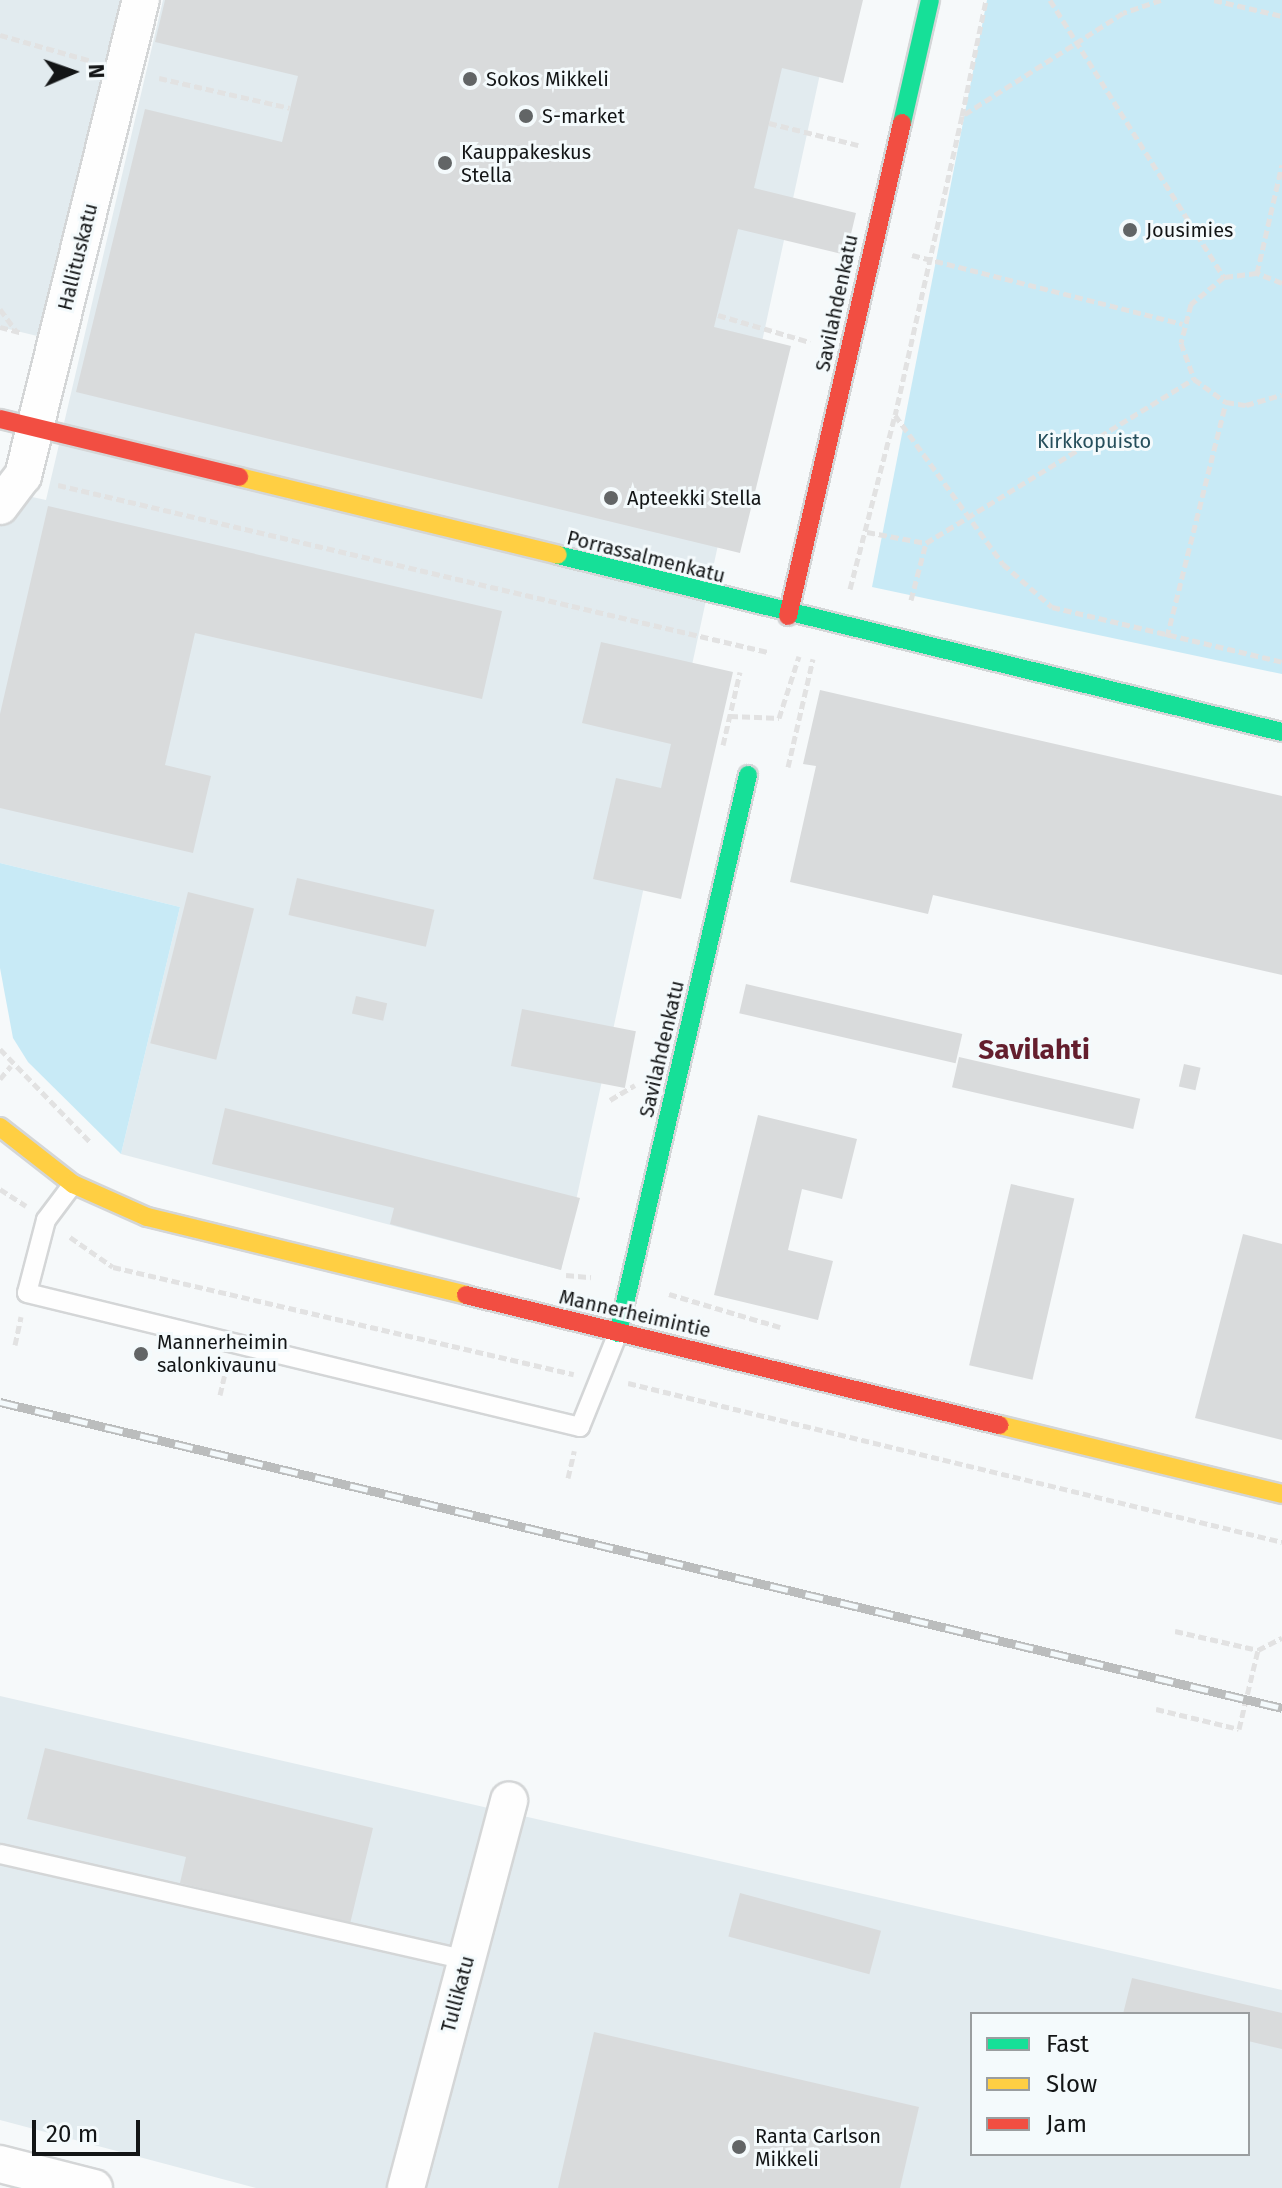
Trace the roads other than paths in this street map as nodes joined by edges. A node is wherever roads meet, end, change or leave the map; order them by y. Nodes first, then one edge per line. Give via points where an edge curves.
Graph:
1 (141, 0) edge
2 (930, 0) edge
3 (0, 419) edge
4 (35, 428) junction
5 (0, 506) edge
6 (788, 616) junction
7 (1282, 732) edge
8 (748, 775) dead end
9 (0, 1127) edge
10 (73, 1184) junction
11 (618, 1333) junction
12 (1282, 1494) edge
13 (509, 1800) dead end
14 (0, 1854) edge
15 (467, 1960) junction
16 (0, 2164) edge
17 (94, 2188) edge
18 (406, 2188) edge

1 - 4 street, Hallituskatu
2 - 6 street, Savilahdenkatu
3 - 4 street, Porrassalmenkatu
4 - 5 street, Hallituskatu via 23,476
4 - 6 street, Porrassalmenkatu
6 - 7 street, Porrassalmenkatu
8 - 11 street, Savilahdenkatu
9 - 10 street, Mannerheimintie
10 - 11 street, Mannerheimintie via 147,1217
10 - 11 lane via 46,1220 27,1293 580,1427
11 - 12 street, Mannerheimintie
13 - 15 street, Tullikatu
14 - 15 lane
15 - 18 street, Tullikatu
16 - 17 street

